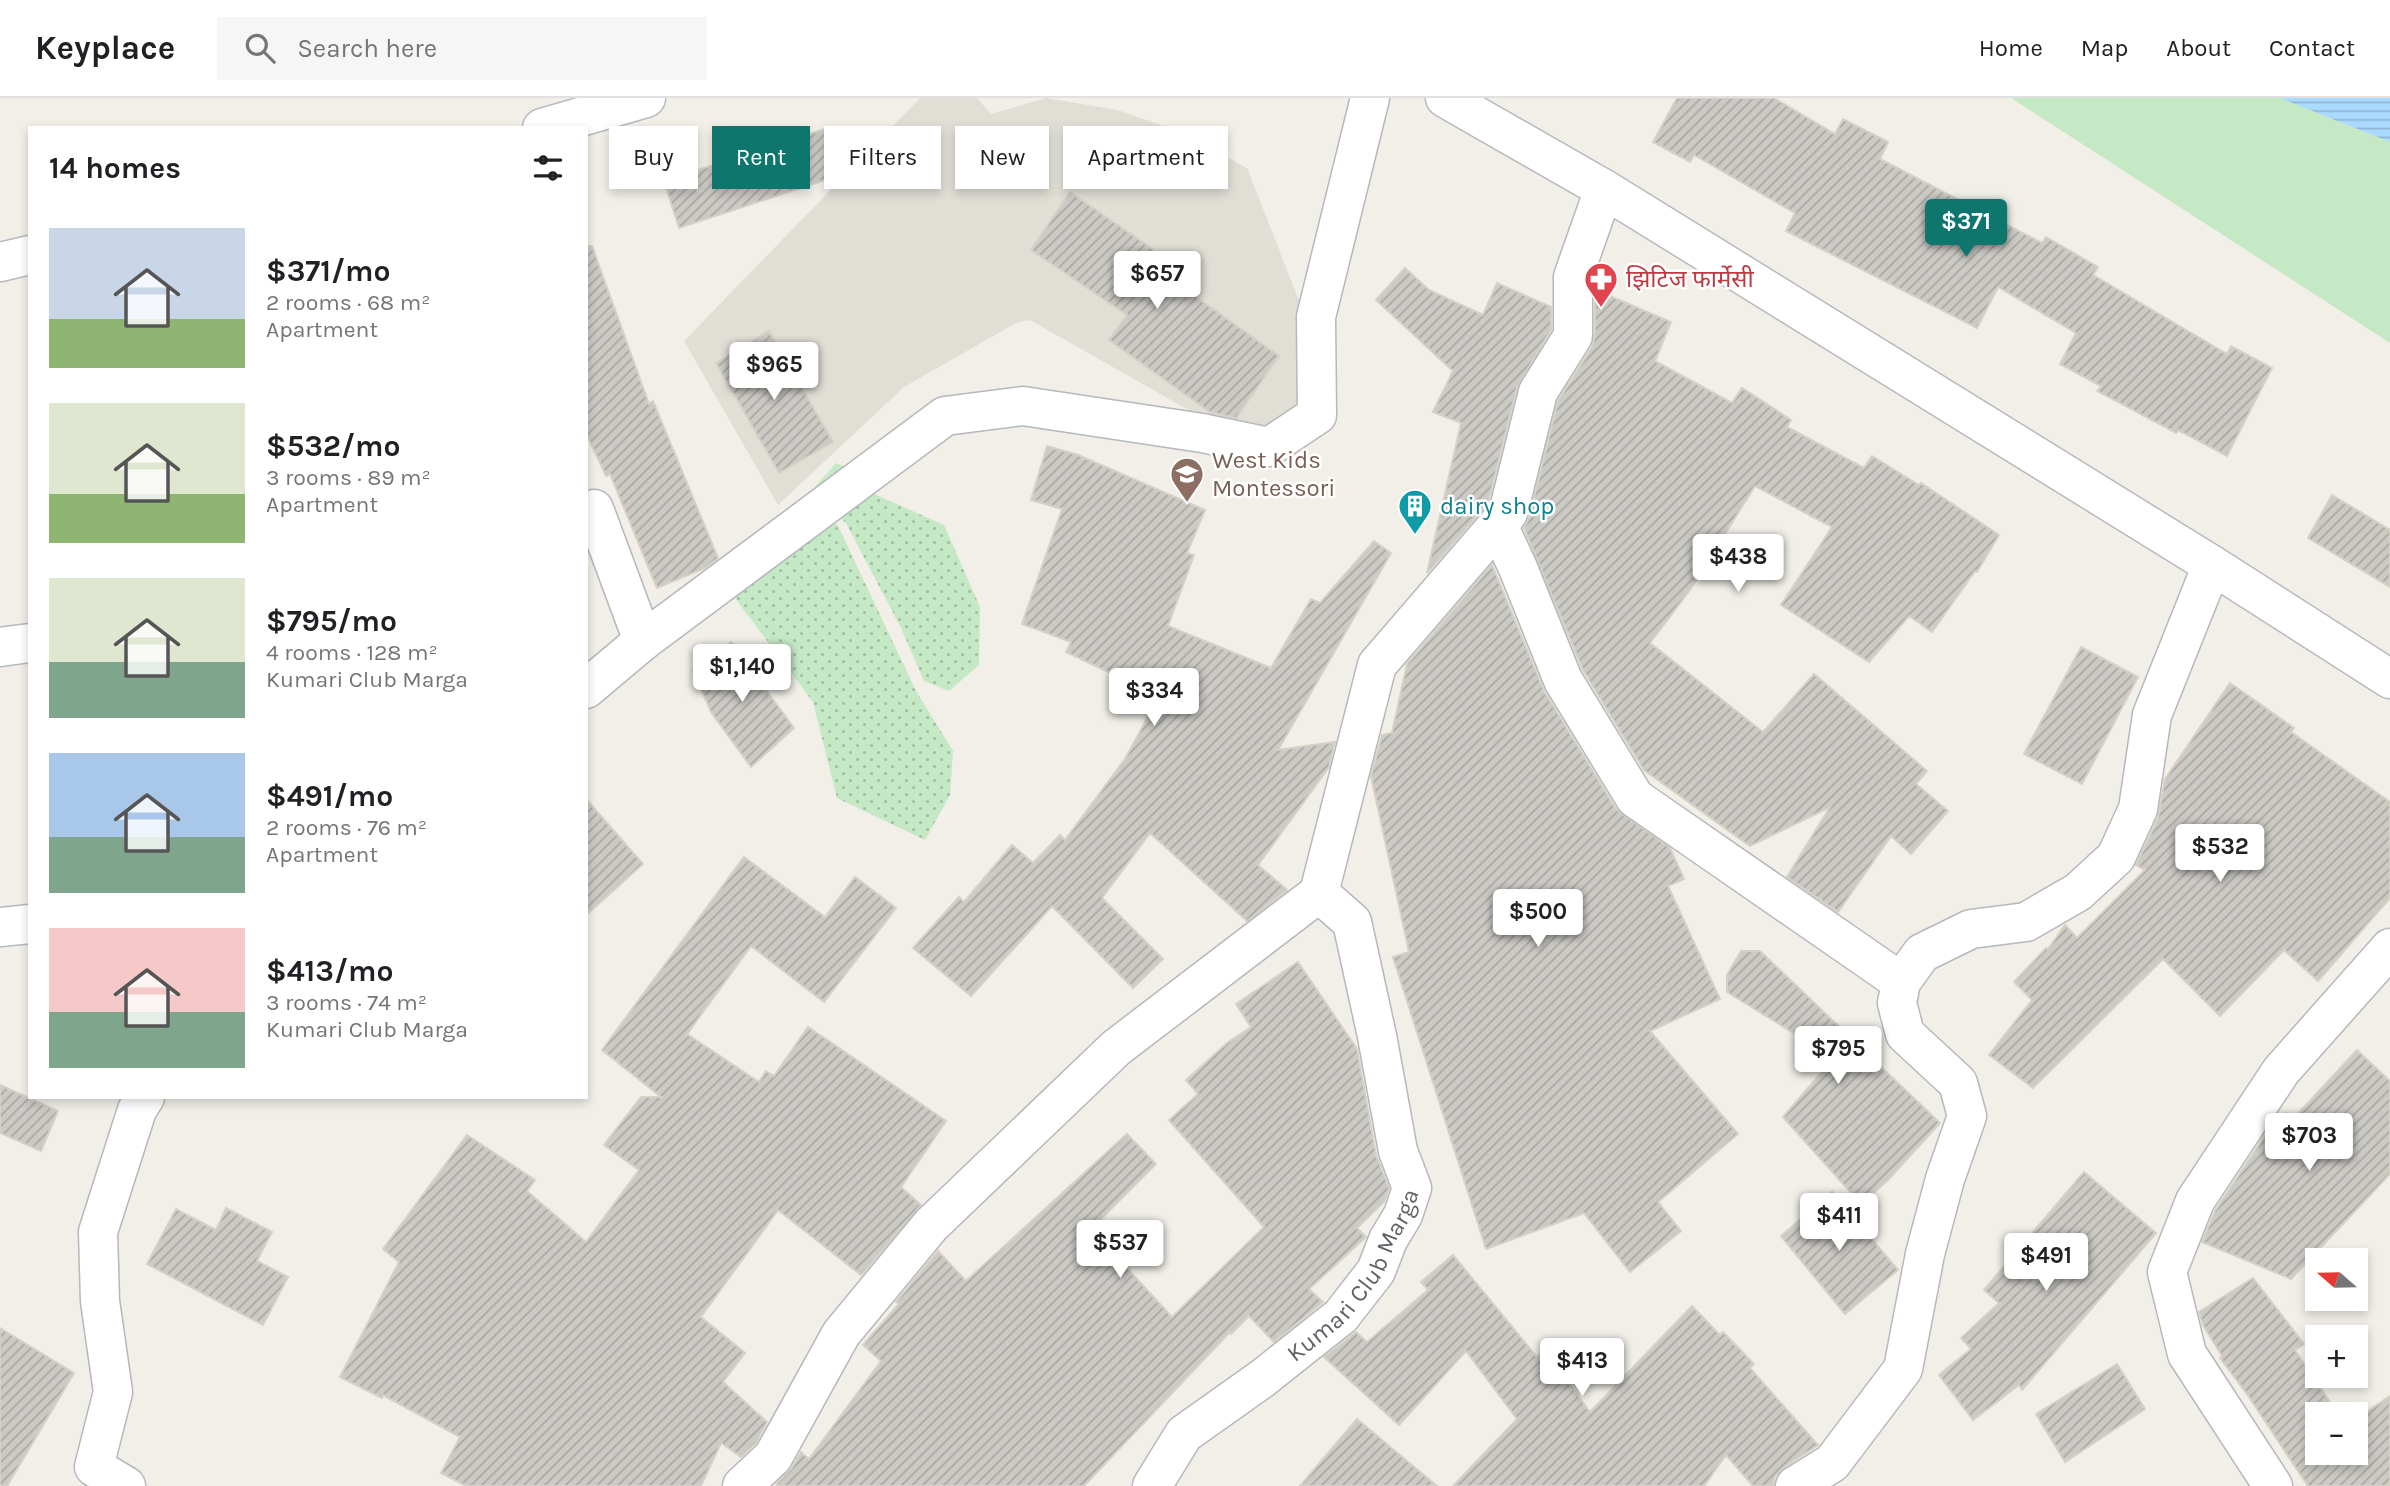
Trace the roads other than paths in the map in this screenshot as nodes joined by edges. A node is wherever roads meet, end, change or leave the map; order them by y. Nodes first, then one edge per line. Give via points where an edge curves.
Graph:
1 (646, 98) edge
2 (1370, 98) edge
3 (1445, 98) edge
4 (549, 126) edge
5 (1604, 189) junction
6 (28, 256) edge
7 (0, 262) edge
8 (589, 502) edge
9 (1498, 525) junction
10 (2212, 565) junction
11 (643, 641) junction
12 (28, 642) edge
13 (0, 647) edge
14 (2390, 680) edge
15 (588, 686) edge
16 (1319, 893) junction
17 (28, 924) edge
18 (0, 927) edge
19 (2390, 948) edge
20 (1901, 982) junction
21 (144, 1099) edge
22 (86, 1476) edge
23 (127, 1486) edge
24 (742, 1486) edge
25 (1152, 1486) edge
26 (1795, 1486) edge
27 (2273, 1486) edge

1 - 4 street
2 - 11 street via 1316,317 1317,415 1269,447 1023,407 945,416
3 - 5 street
5 - 9 street via 1573,278 1573,336 1538,392 1508,513
5 - 10 street
6 - 7 street
8 - 11 street
9 - 16 street via 1377,665
9 - 20 street via 1563,680 1635,797
10 - 14 street
10 - 20 street via 2152,715 2138,809 2116,857 2078,892 2026,922 1971,929 1922,953
11 - 15 street
12 - 13 street
16 - 24 street via 1116,1048 931,1225 841,1334 773,1457
16 - 25 street, Kumari Club Marga via 1352,922 1398,1152 1412,1188 1376,1271 1341,1316 1184,1434
17 - 18 street
19 - 27 street via 2281,1071 2196,1201 2167,1272 2187,1354
20 - 26 street via 1897,1003 1905,1034 1958,1083 1967,1116 1925,1254 1903,1369 1832,1463
21 - 22 street via 97,1232 100,1301 113,1392
22 - 23 street

